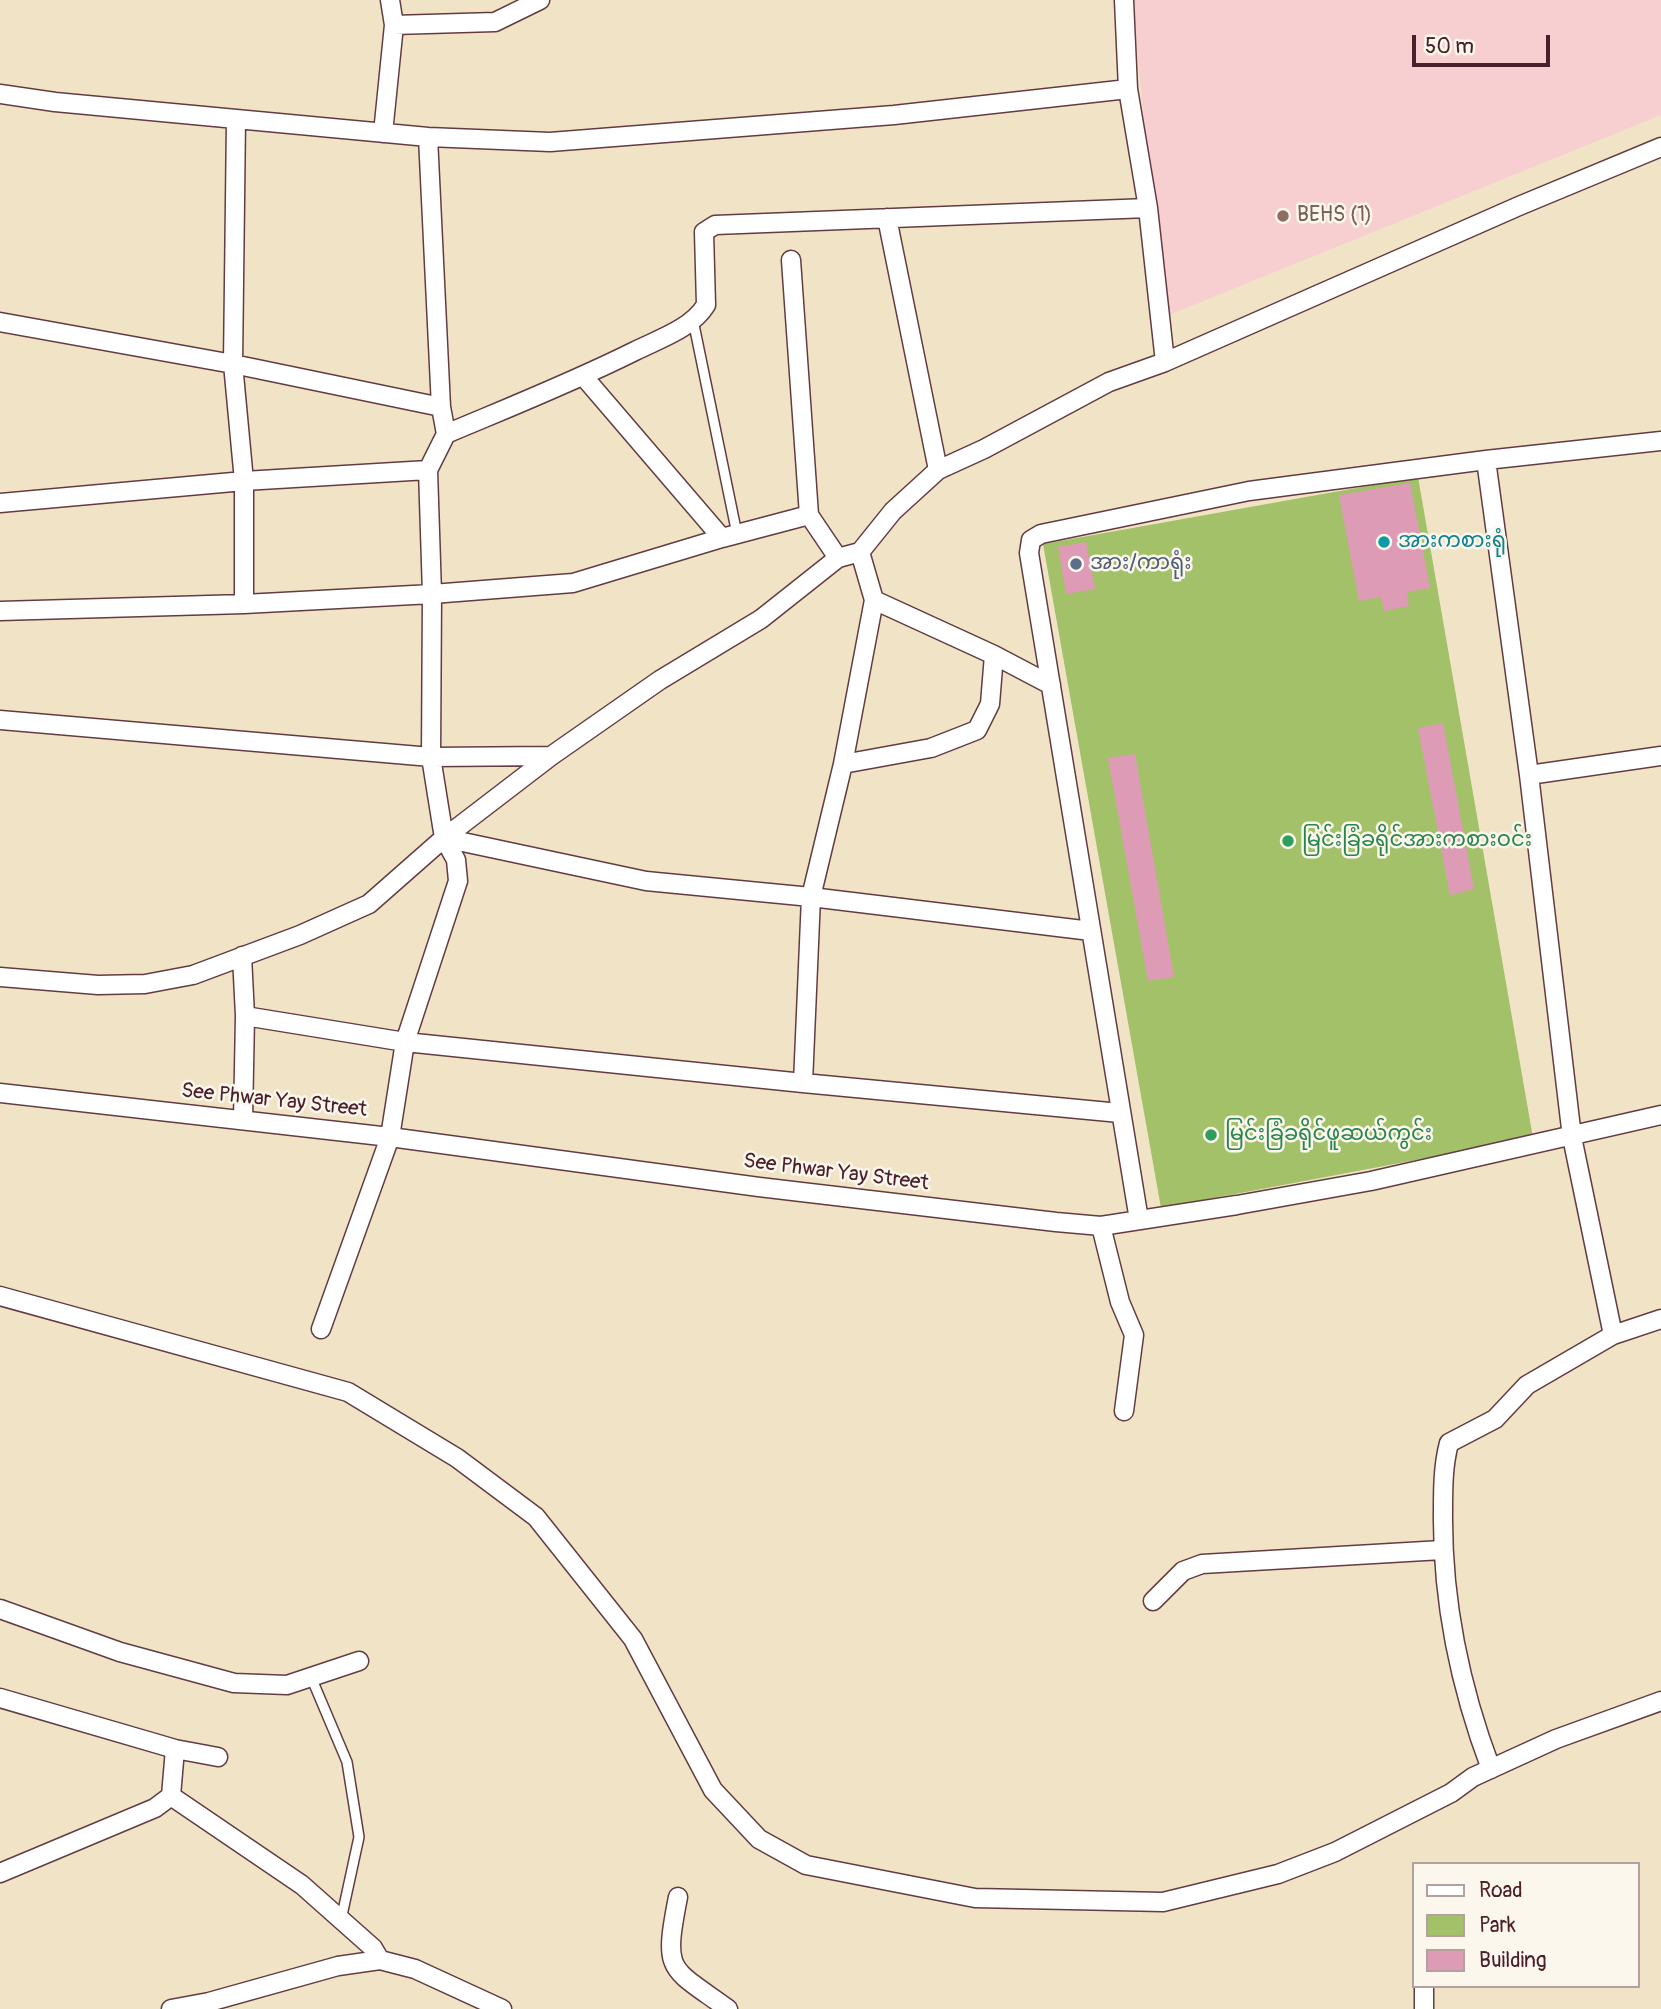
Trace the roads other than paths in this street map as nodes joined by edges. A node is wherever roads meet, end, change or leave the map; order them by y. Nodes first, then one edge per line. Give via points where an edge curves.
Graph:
1 (390, 0) edge
2 (540, 0) edge
3 (1124, 0) edge
4 (394, 25) junction
5 (1128, 89) junction
6 (0, 94) edge
7 (236, 119) junction
8 (383, 133) junction
9 (428, 137) junction
10 (1661, 147) edge
11 (1148, 208) junction
12 (887, 218) junction
13 (791, 260) dead end
14 (693, 320) junction
15 (0, 321) edge
16 (1165, 362) junction
17 (233, 364) junction
18 (584, 376) junction
19 (441, 407) junction
20 (446, 434) junction
21 (1661, 441) edge
22 (1486, 460) junction
23 (428, 470) junction
24 (939, 470) junction
25 (244, 481) junction
26 (0, 503) edge
27 (809, 515) junction
28 (730, 536) junction
29 (860, 552) junction
30 (838, 558) junction
31 (432, 594) junction
32 (874, 600) junction
33 (244, 604) junction
34 (0, 611) edge
35 (995, 655) junction
36 (1051, 685) junction
37 (0, 720) edge
38 (551, 756) junction
39 (1661, 756) edge
40 (431, 757) junction
41 (843, 764) junction
42 (1529, 775) junction
43 (444, 838) junction
44 (811, 897) junction
45 (1091, 930) junction
46 (242, 956) junction
47 (0, 977) edge
48 (245, 1016) junction
49 (405, 1042) junction
50 (803, 1083) junction
51 (0, 1093) edge
52 (1120, 1112) junction
53 (1661, 1115) edge
54 (243, 1120) junction
55 (390, 1137) junction
56 (1573, 1137) junction
57 (1139, 1220) junction
58 (1101, 1226) junction
59 (0, 1296) edge
60 (1661, 1319) edge
61 (321, 1329) dead end
62 (1613, 1335) junction
63 (1124, 1411) dead end
64 (1442, 1550) junction
65 (1153, 1601) dead end
66 (0, 1609) edge
67 (359, 1661) dead end
68 (311, 1677) junction
69 (0, 1698) edge
70 (1661, 1700) edge
71 (175, 1749) junction
72 (218, 1757) dead end
73 (1491, 1769) junction
74 (171, 1796) junction
75 (0, 1873) edge
76 (678, 1896) dead end
77 (341, 1920) junction
78 (380, 1960) junction
79 (1424, 1988) edge
80 (229, 2003) edge
81 (171, 2009) edge
82 (502, 2009) edge
83 (728, 2009) edge
84 (1424, 2009) edge

1 - 4 street
2 - 4 street via 495,22
3 - 5 street
4 - 8 street
5 - 9 street via 894,115 550,142
5 - 11 street
6 - 7 street
7 - 8 street
7 - 17 street
8 - 9 street
9 - 19 street
10 - 16 street
11 - 12 street
11 - 16 street
12 - 14 street via 715,225 704,232 706,305
12 - 24 street
13 - 27 street
14 - 18 street
14 - 28 lane
15 - 17 street
16 - 24 street via 1109,382
17 - 19 street
17 - 25 street
18 - 20 street
18 - 28 street
19 - 20 street
20 - 23 street
21 - 22 street
22 - 36 street via 1249,491 1041,534 1031,540 1029,553
22 - 42 street
23 - 25 street
23 - 31 street
24 - 29 street via 892,511
25 - 26 street
25 - 33 street
27 - 28 street
27 - 30 street
28 - 31 street via 573,583
29 - 30 street
29 - 32 street
30 - 38 street via 761,619 660,680
31 - 33 street
31 - 40 street
32 - 35 street
32 - 41 street
33 - 34 street
35 - 36 street
35 - 41 street via 990,704 977,730 932,748
36 - 45 street
37 - 40 street
38 - 40 street
38 - 43 street
39 - 42 street
40 - 43 street
41 - 44 street
42 - 56 street
43 - 44 street via 646,881
43 - 46 street via 369,904
43 - 49 street via 456,860 458,881
44 - 45 street
44 - 50 street
45 - 52 street
46 - 47 street via 193,975 145,984
46 - 48 street
48 - 49 street
48 - 54 street
49 - 50 street
49 - 55 street
50 - 52 street
51 - 54 street, See Phwar Yay Street
52 - 57 street
53 - 56 street, See Phwar Yay Street
54 - 55 street, See Phwar Yay Street
55 - 58 street, See Phwar Yay Street
55 - 61 street
56 - 57 street, See Phwar Yay Street via 1371,1181
56 - 62 street
57 - 58 street, See Phwar Yay Street
58 - 63 street via 1119,1302 1134,1335
59 - 73 street via 348,1392 457,1458 536,1517 633,1639 713,1790 759,1839 806,1865 975,1898 1163,1902 1278,1874 1335,1852
60 - 62 street
62 - 64 street via 1527,1385 1495,1419 1449,1443 1443,1466
64 - 65 street via 1202,1564 1183,1571
64 - 73 street via 1457,1656
66 - 68 street via 120,1651 234,1683 287,1685
67 - 68 street
68 - 77 lane via 347,1762 359,1837
69 - 71 street
70 - 73 street
71 - 72 street
71 - 74 street
74 - 75 street via 155,1808
74 - 77 street via 302,1885
76 - 83 street via 669,1947 676,1971
77 - 78 street
78 - 80 street via 338,1966
78 - 82 street via 415,1969
79 - 84 street
80 - 81 street

